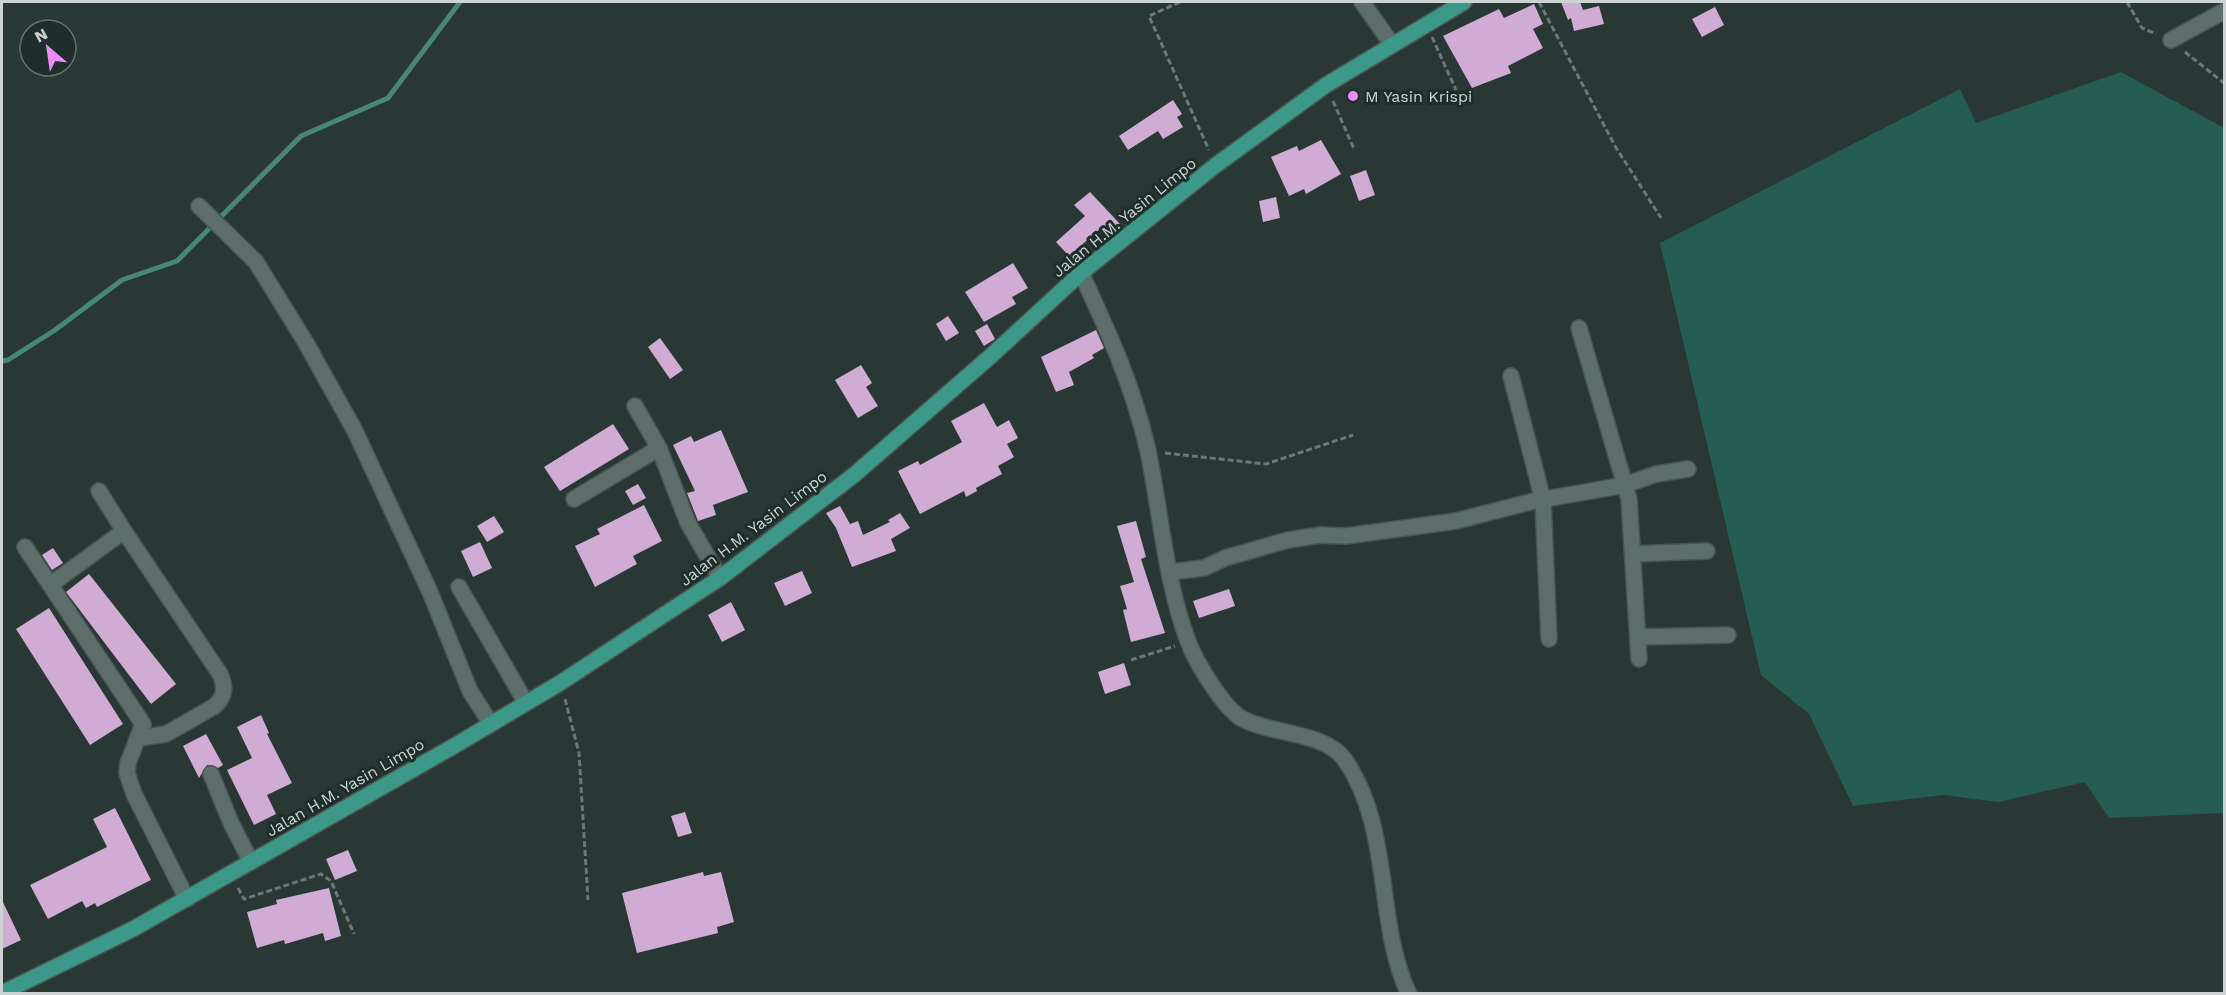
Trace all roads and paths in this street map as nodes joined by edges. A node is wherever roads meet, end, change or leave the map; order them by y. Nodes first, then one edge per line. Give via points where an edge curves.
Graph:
1 (1180, 2) edge
2 (1362, 2) edge
3 (1464, 2) edge
4 (1539, 2) edge
5 (2224, 11) edge
6 (1425, 23) junction
7 (2171, 40) dead end
8 (1392, 43) junction
9 (1326, 85) junction
10 (1456, 90) dead end
11 (1354, 149) dead end
12 (1216, 165) junction
13 (199, 206) dead end
14 (1661, 218) dead end
15 (1081, 273) junction
16 (1580, 328) dead end
17 (1511, 376) dead end
18 (635, 406) dead end
19 (1353, 435) dead end
20 (659, 448) junction
21 (1148, 452) junction
22 (1688, 469) dead end
23 (1625, 485) junction
24 (99, 490) dead end
25 (574, 499) dead end
26 (1543, 500) junction
27 (124, 531) junction
28 (25, 547) dead end
29 (1707, 551) dead end
30 (1633, 554) junction
31 (1170, 572) junction
32 (720, 578) junction
33 (50, 585) junction
34 (459, 587) dead end
35 (1728, 635) dead end
36 (1638, 637) junction
37 (1549, 639) dead end
38 (1188, 642) junction
39 (1639, 659) dead end
40 (1131, 660) dead end
41 (560, 683) junction
42 (526, 703) junction
43 (491, 724) junction
44 (139, 738) junction
45 (211, 774) dead end
46 (251, 862) junction
47 (233, 872) junction
48 (187, 899) junction
49 (588, 900) dead end
50 (354, 934) dead end
51 (2, 993) edge
52 (1409, 993) edge

1 - 12 path via 1149,16
2 - 8 street
3 - 6 main road, Jalan H.M. Yasin Limpo
4 - 14 path via 1615,146
5 - 7 street
6 - 8 main road, Jalan H.M. Yasin Limpo
6 - 10 path
8 - 9 main road, Jalan H.M. Yasin Limpo
9 - 11 path
9 - 12 main road, Jalan H.M. Yasin Limpo
12 - 15 main road, Jalan H.M. Yasin Limpo
13 - 43 street via 256,262 306,343 355,431 430,592 470,691
15 - 21 street via 1118,353
15 - 32 main road, Jalan H.M. Yasin Limpo via 862,468
16 - 23 street
17 - 26 street
18 - 20 street
19 - 21 path via 1266,464
20 - 25 street
20 - 32 street via 688,522
21 - 31 street
22 - 23 street via 1656,474
23 - 26 street
23 - 30 street
24 - 27 street
26 - 31 street via 1456,521 1288,540 1204,568
26 - 37 street
27 - 33 street
27 - 44 street via 220,674 225,690 215,706 179,727 156,737
28 - 33 street
29 - 30 street
30 - 36 street
31 - 38 street
32 - 41 main road, Jalan H.M. Yasin Limpo
33 - 44 street via 143,724
34 - 42 street
35 - 36 street
36 - 39 street
38 - 40 path
38 - 52 street via 1227,705 1239,717 1264,728 1320,742 1346,761 1368,810 1383,868 1398,967
41 - 42 main road, Jalan H.M. Yasin Limpo
41 - 49 path via 579,753
42 - 43 main road, Jalan H.M. Yasin Limpo
43 - 46 main road, Jalan H.M. Yasin Limpo
44 - 48 street via 127,773
45 - 46 street
46 - 47 main road, Jalan H.M. Yasin Limpo
47 - 48 main road, Jalan H.M. Yasin Limpo
47 - 50 path via 244,899 321,874 331,881
48 - 51 main road, Jalan H.M. Yasin Limpo

